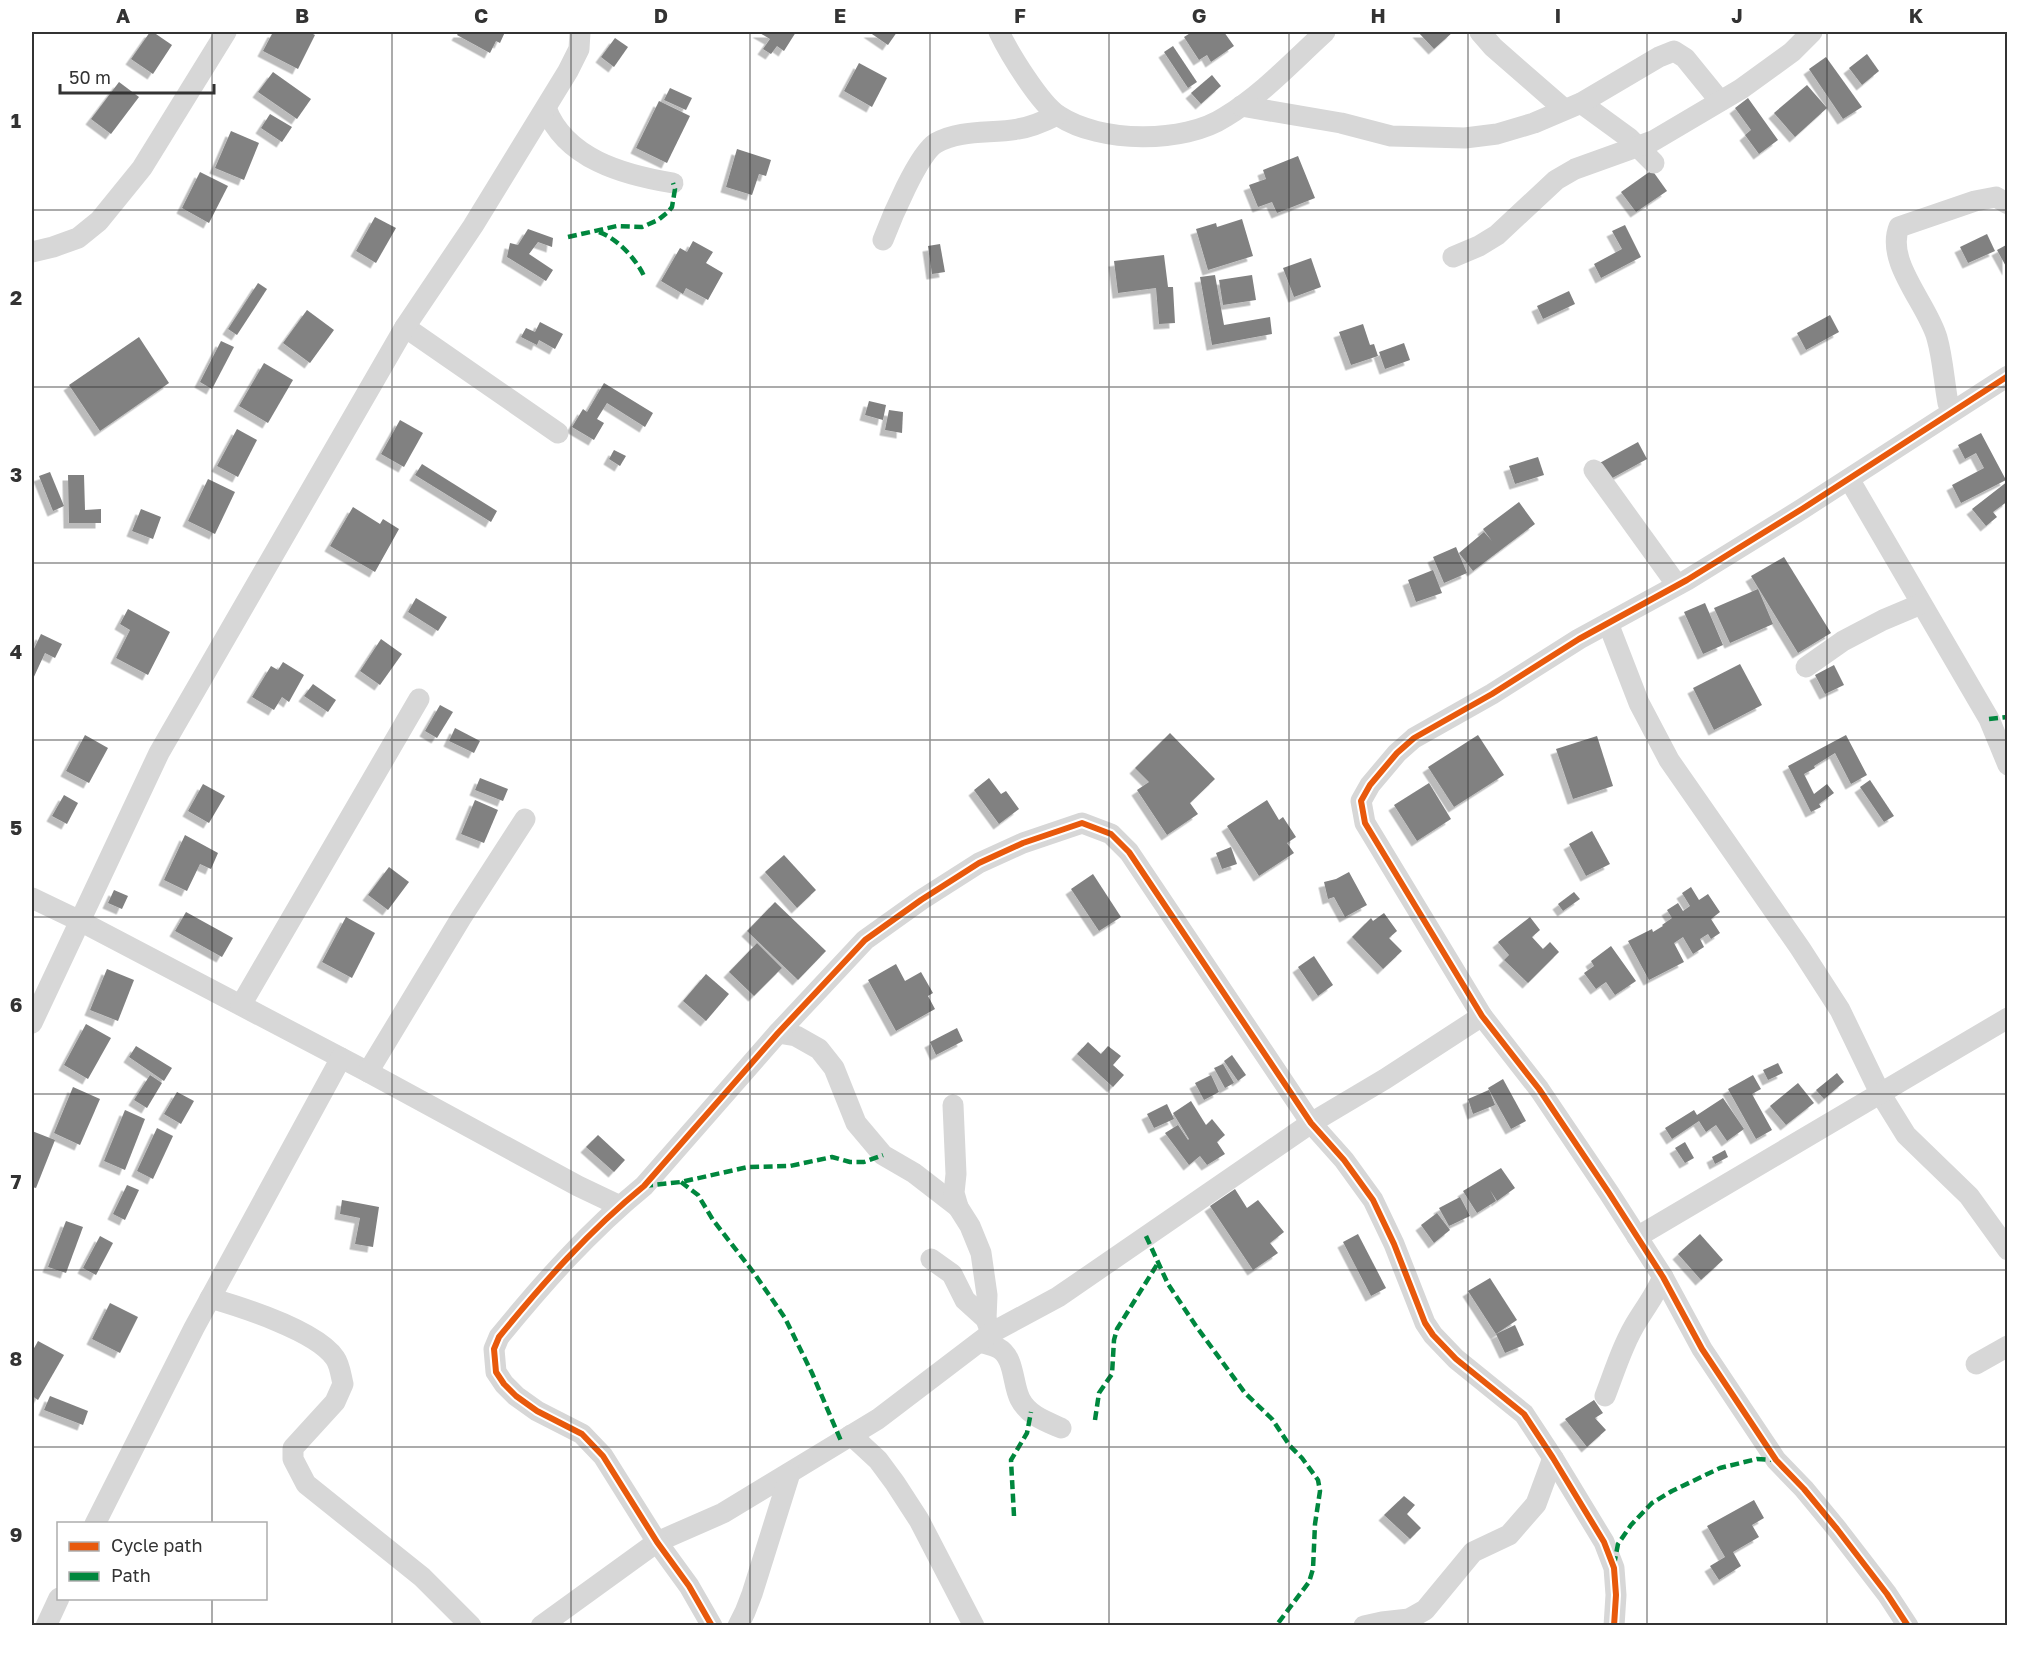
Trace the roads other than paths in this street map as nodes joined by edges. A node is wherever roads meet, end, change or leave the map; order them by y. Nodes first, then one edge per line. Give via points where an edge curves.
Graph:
1 (226, 32) edge
2 (580, 32) edge
3 (999, 32) edge
4 (1325, 32) edge
5 (1480, 32) edge
6 (1812, 32) edge
7 (1720, 101) junction
8 (1241, 106) junction
9 (1573, 106) junction
10 (546, 108) junction
11 (1057, 115) junction
12 (1638, 147) junction
13 (1654, 163) dead end
14 (673, 183) dead end
15 (2007, 204) edge
16 (883, 240) dead end
17 (32, 252) edge
18 (1453, 257) dead end
19 (405, 327) junction
20 (2007, 376) edge
21 (1957, 408) junction
22 (558, 433) dead end
23 (1594, 470) dead end
24 (1849, 478) junction
25 (1677, 585) junction
26 (1921, 604) junction
27 (1608, 623) junction
28 (1806, 667) dead end
29 (419, 699) dead end
30 (2007, 765) edge
31 (525, 819) dead end
32 (32, 898) edge
33 (80, 921) junction
34 (241, 1005) junction
35 (1482, 1016) junction
36 (2007, 1018) edge
37 (32, 1023) edge
38 (778, 1033) junction
39 (341, 1058) junction
40 (368, 1072) junction
41 (1880, 1093) junction
42 (953, 1105) dead end
43 (1311, 1123) junction
44 (620, 1206) junction
45 (958, 1207) junction
46 (1637, 1238) junction
47 (2007, 1250) edge
48 (931, 1259) dead end
49 (1662, 1277) junction
50 (210, 1298) junction
51 (985, 1331) junction
52 (2007, 1346) edge
53 (1976, 1364) dead end
54 (1605, 1396) dead end
55 (1061, 1428) dead end
56 (851, 1436) junction
57 (1553, 1458) junction
58 (790, 1473) junction
59 (96, 1522) edge
60 (657, 1542) junction
61 (59, 1600) edge
62 (46, 1626) edge
63 (471, 1626) edge
64 (541, 1626) edge
65 (712, 1626) edge
66 (738, 1626) edge
67 (974, 1626) edge
68 (1364, 1626) edge
69 (1614, 1626) edge
70 (1908, 1626) edge

1 - 17 street via 142,168 99,221 78,238
2 - 10 street via 579,49
3 - 11 street via 1024,74
4 - 8 street
5 - 9 street via 1538,84
6 - 7 street via 1768,70
7 - 9 street via 1685,58 1674,51
7 - 12 street
8 - 9 street via 1391,136 1425,138 1497,134
8 - 11 street via 1224,119 1192,130 1149,137 1090,131
9 - 12 street
10 - 14 street via 555,129 579,152 611,167
10 - 19 street via 474,226
11 - 16 street via 1039,124 951,137 935,144 925,154
12 - 13 street
12 - 18 street via 1556,180 1497,235
15 - 21 street via 1996,197 1975,201 1899,227 1895,236 1902,264 1938,339 1948,403
19 - 22 street
19 - 33 street via 159,753
20 - 21 street
21 - 24 street
23 - 25 street
24 - 25 street
24 - 26 street
25 - 27 street
26 - 28 street via 1843,641
26 - 30 street via 1989,719
27 - 35 street via 1414,738 1370,785 1361,801 1365,823
27 - 41 street via 1639,703 1669,760 1840,1011
29 - 34 street
31 - 40 street
32 - 33 street
33 - 34 street
33 - 37 street
34 - 39 street
35 - 43 street
35 - 46 street via 1539,1089
36 - 41 street
38 - 43 street via 866,940 921,900 979,863 1082,823 1111,834 1129,852
38 - 44 street via 644,1186
38 - 45 street via 796,1036 819,1049 834,1068 856,1123 883,1155 915,1173
39 - 40 street
39 - 50 street
40 - 44 street
41 - 46 street
41 - 47 street via 1906,1135 1969,1196
42 - 45 street via 954,1193
43 - 51 street via 1058,1297
43 - 57 street via 1373,1200 1433,1335 1456,1359 1524,1413
44 - 60 street via 568,1256 499,1338 494,1349 496,1371 516,1396 582,1434 603,1456
45 - 51 street via 981,1253 987,1295
46 - 49 street
48 - 51 street via 952,1274
49 - 54 street via 1635,1324
49 - 70 street via 1702,1349 1776,1460 1837,1529
50 - 59 street
50 - 63 street via 280,1322 322,1345 334,1358 343,1384 335,1402 293,1448 298,1472 320,1497 422,1577
51 - 55 street via 1006,1355 1020,1400 1039,1419
51 - 56 street via 878,1419
52 - 53 street
56 - 58 street
56 - 67 street via 878,1460 895,1483
57 - 68 street via 1536,1504 1509,1535 1473,1552 1425,1610 1409,1619
57 - 69 street via 1604,1542 1614,1568
58 - 60 street via 723,1513
58 - 66 street via 749,1603
60 - 64 street
60 - 65 street via 690,1586
61 - 62 street

